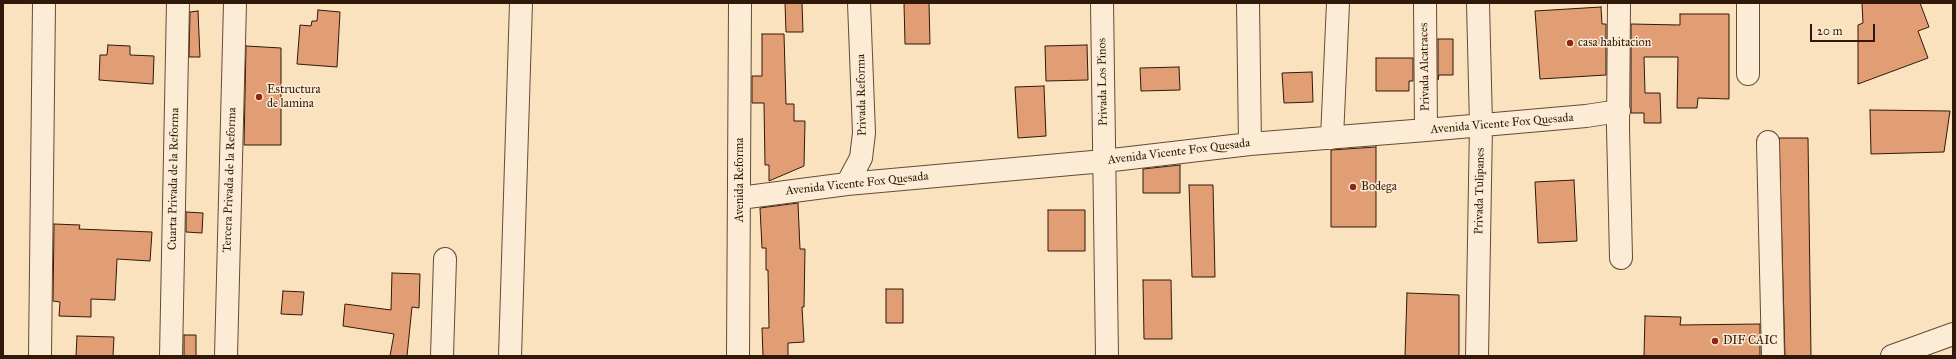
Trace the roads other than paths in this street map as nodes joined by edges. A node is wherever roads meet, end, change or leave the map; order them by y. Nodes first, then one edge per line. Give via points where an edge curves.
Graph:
1 (44, 3) edge
2 (178, 3) edge
3 (235, 3) edge
4 (521, 3) edge
5 (740, 3) edge
6 (860, 3) edge
7 (1102, 3) edge
8 (1248, 3) edge
9 (1338, 3) edge
10 (1424, 3) edge
11 (1478, 3) edge
12 (1619, 3) edge
13 (1748, 3) edge
14 (1748, 74) dead end
15 (1619, 111) junction
16 (1481, 125) junction
17 (1426, 130) junction
18 (1332, 138) junction
19 (1768, 142) dead end
20 (1250, 144) junction
21 (1104, 161) junction
22 (847, 184) junction
23 (740, 198) junction
24 (1621, 258) dead end
25 (445, 259) dead end
26 (1953, 334) edge
27 (40, 356) edge
28 (171, 356) edge
29 (226, 356) edge
30 (442, 356) edge
31 (510, 356) edge
32 (738, 356) edge
33 (1107, 356) edge
34 (1477, 356) edge
35 (1773, 356) edge
36 (1892, 356) edge

1 - 27 street
2 - 28 street, Cuarta Privada de la Reforma
3 - 29 street, Tercera Privada de la Reforma
4 - 31 street
5 - 23 street, Avenida Reforma
6 - 22 street, Privada Reforma via 864,134 861,158
7 - 21 street, Privada Los Pinos
8 - 20 street
9 - 18 street
10 - 17 street, Privada Alcatraces
11 - 16 street, Privada Tulipanes
12 - 15 street
13 - 14 street
15 - 16 street, Avenida Vicente Fox Quesada
15 - 24 street
16 - 17 street, Avenida Vicente Fox Quesada
16 - 34 street, Privada Tulipanes
17 - 18 street, Avenida Vicente Fox Quesada
18 - 20 street, Avenida Vicente Fox Quesada
19 - 35 street
20 - 21 street, Avenida Vicente Fox Quesada
21 - 22 street, Avenida Vicente Fox Quesada
21 - 33 street, Privada Los Pinos
22 - 23 street, Avenida Vicente Fox Quesada
23 - 32 street, Avenida Reforma
25 - 30 street
26 - 36 street

